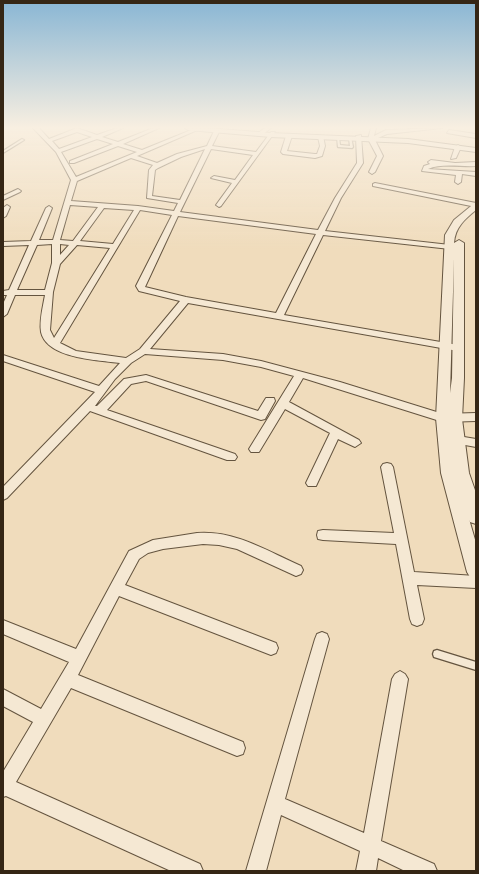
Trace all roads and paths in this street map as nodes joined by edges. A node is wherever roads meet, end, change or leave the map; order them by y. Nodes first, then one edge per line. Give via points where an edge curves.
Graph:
1 (69, 169) edge
2 (102, 169) edge
3 (153, 169) edge
4 (198, 169) edge
5 (245, 169) edge
6 (356, 169) edge
7 (374, 169) edge
8 (425, 169) edge
9 (372, 172) dead end
10 (459, 173) junction
11 (476, 174) edge
12 (214, 178) dead end
13 (74, 180) junction
14 (236, 182) junction
15 (458, 182) dead end
16 (375, 185) dead end
17 (18, 191) dead end
18 (3, 198) edge
19 (182, 202) junction
20 (66, 203) junction
21 (103, 205) junction
22 (219, 205) dead end
23 (7, 208) dead end
24 (49, 208) dead end
25 (138, 208) junction
26 (474, 210) edge
27 (177, 214) junction
28 (3, 216) edge
29 (321, 232) junction
30 (56, 242) junction
31 (34, 243) junction
32 (75, 243) junction
33 (3, 244) edge
34 (116, 246) junction
35 (450, 247) junction
36 (56, 263) junction
37 (48, 292) junction
38 (3, 293) edge
39 (12, 293) junction
40 (186, 300) junction
41 (3, 314) edge
42 (278, 316) junction
43 (55, 344) junction
44 (452, 347) junction
45 (143, 350) junction
46 (3, 358) edge
47 (127, 362) junction
48 (300, 375) junction
49 (102, 390) junction
50 (286, 398) junction
51 (270, 401) dead end
52 (88, 407) junction
53 (99, 411) junction
54 (476, 417) edge
55 (443, 418) junction
56 (455, 418) junction
57 (336, 432) junction
58 (458, 440) junction
59 (355, 443) dead end
60 (476, 443) edge
61 (255, 449) dead end
62 (231, 457) dead end
63 (454, 465) junction
64 (387, 467) dead end
65 (312, 483) dead end
66 (3, 495) edge
67 (476, 517) edge
68 (323, 535) dead end
69 (402, 539) junction
70 (296, 570) dead end
71 (476, 572) edge
72 (410, 578) junction
73 (476, 582) edge
74 (115, 588) junction
75 (417, 619) dead end
76 (3, 627) edge
77 (322, 639) dead end
78 (271, 648) dead end
79 (437, 654) dead end
80 (78, 658) junction
81 (476, 666) edge
82 (68, 679) junction
83 (400, 679) dead end
84 (3, 697) edge
85 (44, 719) junction
86 (237, 748) dead end
87 (3, 787) edge
88 (275, 803) junction
89 (370, 847) junction
90 (193, 871) edge
91 (256, 871) edge
92 (366, 871) edge
93 (427, 871) edge

1 - 13 street
2 - 13 street
3 - 19 street via 149,197
4 - 19 street
5 - 14 street
6 - 29 street
7 - 9 street
8 - 10 street
10 - 11 street
10 - 15 street
12 - 14 street
13 - 20 street
14 - 22 street
16 - 26 street
17 - 18 street
19 - 27 street
20 - 21 street
20 - 30 street
21 - 25 street
21 - 32 street
23 - 28 street
24 - 31 street
25 - 27 street
25 - 34 street
26 - 35 street via 451,230
26 - 44 street via 459,238
27 - 29 street
27 - 40 street via 140,286 148,292
29 - 35 street
29 - 42 street
30 - 31 street
30 - 32 street
30 - 36 street
31 - 33 street
31 - 39 street
32 - 34 street
32 - 36 street
34 - 43 street
35 - 44 street
36 - 37 street
37 - 39 street
37 - 43 street via 45,330
38 - 39 street
39 - 41 street
40 - 42 street
40 - 45 street
42 - 44 street
43 - 47 street via 74,354
44 - 55 street
44 - 56 street
45 - 47 street
45 - 48 street via 223,357
46 - 49 street
47 - 49 street
48 - 50 street
48 - 55 street
49 - 52 street
50 - 57 street
50 - 61 street
51 - 53 street via 261,416 146,378 128,381
52 - 53 street
52 - 66 street
53 - 62 street
54 - 56 street
55 - 56 street
55 - 63 street
56 - 58 street
57 - 59 street
57 - 65 street
58 - 60 street
58 - 63 street
63 - 67 street
63 - 71 street
64 - 69 street
68 - 69 street
69 - 72 street
70 - 74 street via 232,543 206,538 142,548 134,555
72 - 73 street
72 - 75 street
74 - 78 street
74 - 80 street
76 - 80 street
77 - 88 street
79 - 81 lane
80 - 82 street
82 - 85 street
82 - 86 street
83 - 89 street
84 - 85 street
85 - 87 street
87 - 90 street
88 - 89 street
88 - 91 street
89 - 92 street
89 - 93 street

